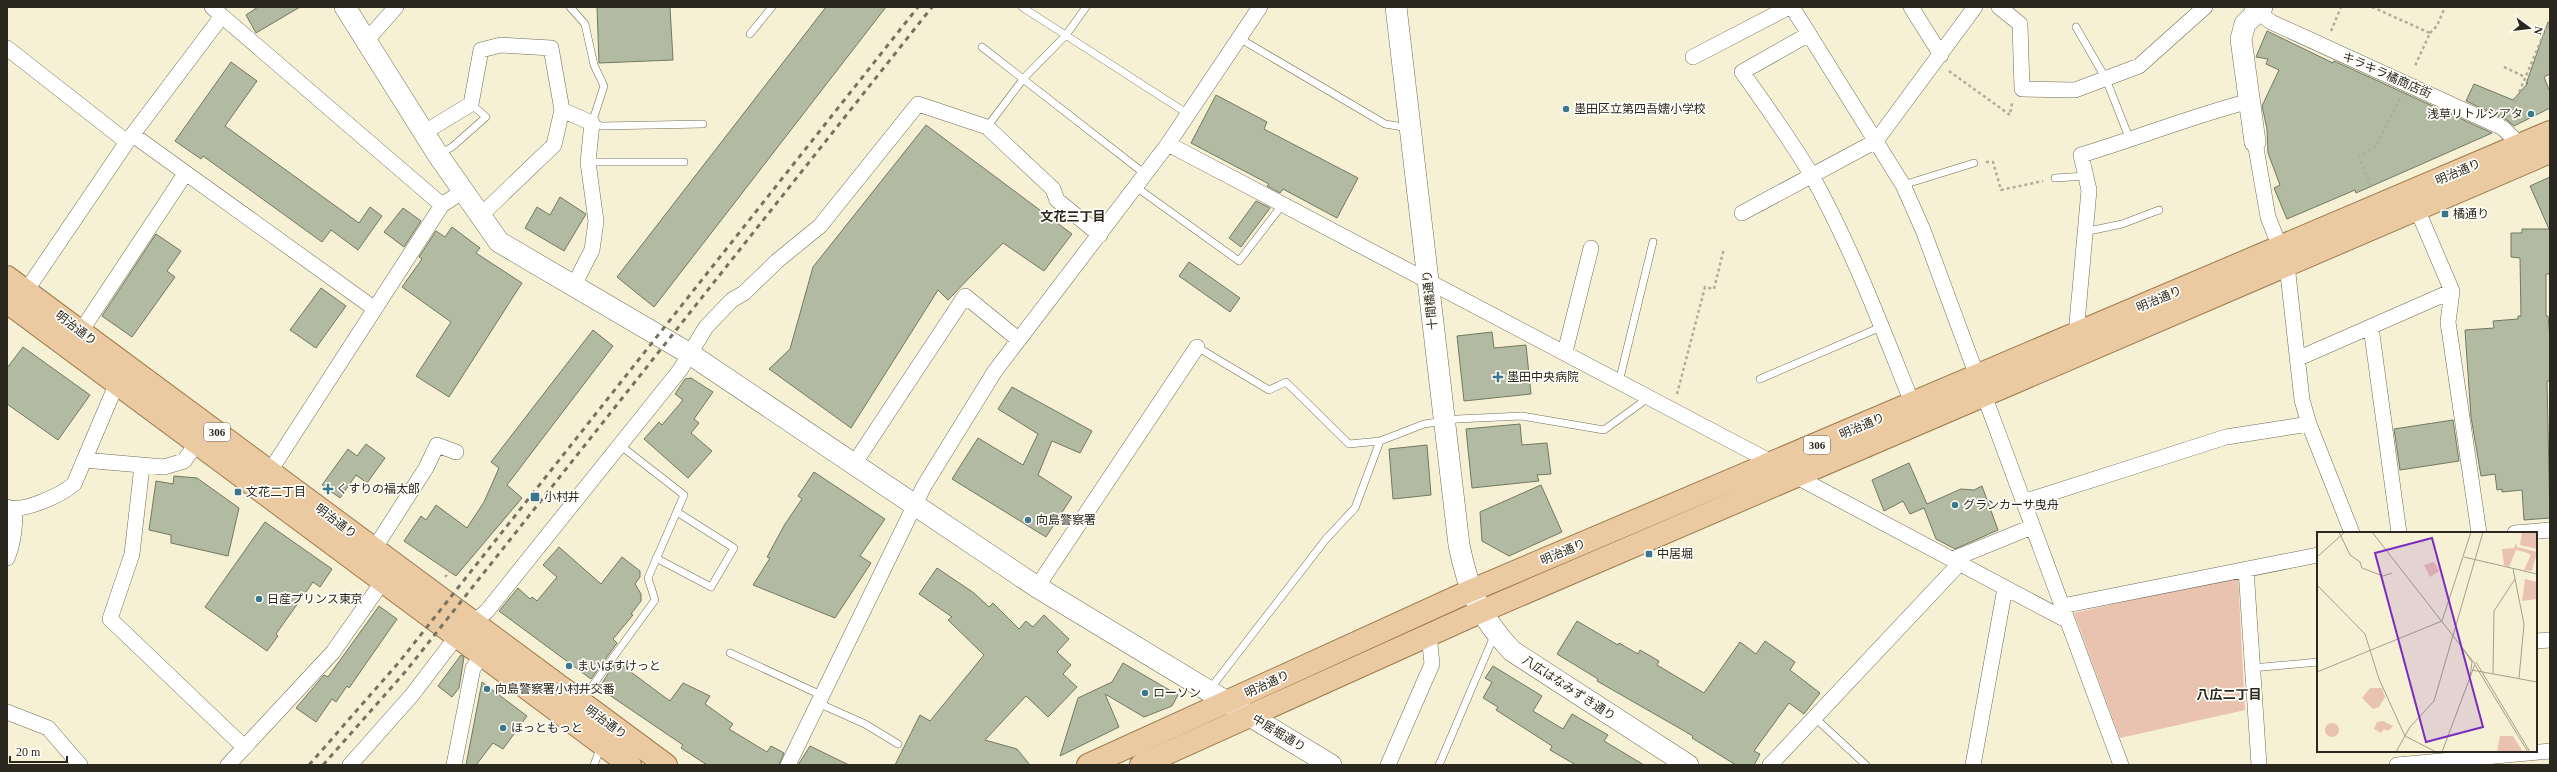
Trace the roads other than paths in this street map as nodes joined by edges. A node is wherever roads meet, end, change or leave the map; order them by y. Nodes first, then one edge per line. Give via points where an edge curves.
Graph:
1 (345, 7) edge
2 (396, 7) edge
3 (570, 7) edge
4 (772, 7) edge
5 (1022, 7) edge
6 (1086, 7) edge
7 (1260, 7) edge
8 (1396, 7) edge
9 (1790, 7) edge
10 (1911, 7) edge
11 (1974, 7) edge
12 (1999, 7) edge
13 (2205, 7) edge
14 (2257, 9) edge
15 (217, 11) edge
16 (2076, 27) dead end
17 (750, 34) dead end
18 (1809, 34) junction
19 (1066, 35) junction
20 (1239, 38) junction
21 (366, 40) junction
22 (982, 47) dead end
23 (7, 48) edge
24 (1693, 57) dead end
25 (1938, 58) junction
26 (1024, 78) junction
27 (2106, 79) junction
28 (2250, 101) junction
29 (471, 104) junction
30 (562, 110) junction
31 (1188, 114) junction
32 (592, 123) junction
33 (704, 124) dead end
34 (987, 127) junction
35 (1411, 129) junction
36 (425, 132) junction
37 (2550, 132) edge
38 (130, 138) junction
39 (1876, 141) junction
40 (2130, 141) junction
41 (2255, 142) joint
42 (1168, 144) junction
43 (2520, 145) junction
44 (2550, 152) edge
45 (438, 155) junction
46 (588, 162) junction
47 (684, 162) dead end
48 (1974, 163) road end
49 (185, 174) junction
50 (1145, 174) junction
51 (1812, 176) junction
52 (2087, 176) junction
53 (2055, 178) road end
54 (1903, 185) junction
55 (1136, 186) junction
56 (463, 191) junction
57 (1283, 204) junction
58 (442, 205) junction
59 (2417, 209) junction
60 (2159, 210) dead end
61 (1742, 213) dead end
62 (479, 217) junction
63 (2083, 232) junction
64 (1100, 235) junction
65 (1653, 242) dead end
66 (1592, 248) dead end
67 (2283, 257) junction
68 (7, 277) edge
69 (1428, 281) junction
70 (574, 285) junction
71 (26, 291) junction
72 (2452, 291) junction
73 (7, 302) edge
74 (375, 310) junction
75 (1880, 327) junction
76 (2371, 327) junction
77 (81, 331) junction
78 (2076, 334) junction
79 (1019, 340) junction
80 (1197, 347) joint
81 (1565, 352) junction
82 (690, 354) junction
83 (2297, 359) junction
84 (1760, 379) dead end
85 (1619, 382) junction
86 (117, 383) junction
87 (1980, 386) junction
88 (1648, 398) junction
89 (1913, 404) junction
90 (1444, 420) junction
91 (2309, 424) junction
92 (1380, 441) junction
93 (197, 443) junction
94 (621, 446) junction
95 (456, 452) dead end
96 (84, 460) junction
97 (854, 464) junction
98 (1775, 464) junction
99 (142, 466) junction
100 (270, 472) junction
101 (1796, 477) junction
102 (2023, 502) junction
103 (916, 506) junction
104 (11, 509) edge
105 (676, 512) junction
106 (2032, 527) junction
107 (2550, 530) edge
108 (2352, 532) edge
109 (2399, 532) edge
110 (2479, 532) edge
111 (2527, 532) edge
112 (374, 549) junction
113 (2317, 555) edge
114 (7, 558) edge
115 (656, 558) junction
116 (1957, 561) junction
117 (2246, 569) junction
118 (384, 581) junction
119 (1037, 587) junction
120 (2006, 588) junction
121 (1470, 591) junction
122 (1480, 612) junction
123 (2064, 613) junction
124 (465, 629) junction
125 (1495, 634) junction
126 (1428, 635) junction
127 (2550, 640) edge
128 (2537, 641) edge
129 (489, 648) junction
130 (730, 653) dead end
131 (2317, 662) edge
132 (2252, 668) junction
133 (1208, 692) junction
134 (820, 699) junction
135 (580, 702) junction
136 (1226, 702) junction
137 (7, 712) edge
138 (1249, 715) junction
139 (1814, 717) junction
140 (602, 744) junction
141 (898, 744) dead end
142 (243, 746) junction
143 (2550, 751) edge
144 (2395, 752) edge
145 (2500, 757) edge
146 (80, 765) edge
147 (228, 765) edge
148 (350, 765) edge
149 (454, 765) edge
150 (594, 765) edge
151 (630, 765) edge
152 (666, 765) edge
153 (788, 765) edge
154 (1088, 765) edge
155 (1141, 765) edge
156 (1331, 765) edge
157 (1388, 765) edge
158 (1439, 765) edge
159 (1688, 765) edge
160 (1770, 765) edge
161 (1866, 765) edge
162 (1973, 765) edge
163 (2121, 765) edge
164 (2259, 765) edge
165 (2396, 765) edge

1 - 21 street, 中居堀通り
2 - 21 street
3 - 32 lane via 585,24 594,65 604,86
4 - 17 lane
5 - 19 lane
6 - 19 lane
7 - 20 street
8 - 35 street, 十間橋通り
9 - 18 street
9 - 24 street
10 - 25 street
11 - 25 street
12 - 27 street via 2020,24 2022,89 2076,90
13 - 27 street via 2139,66
14 - 28 street via 2245,24 2241,39
14 - 43 street, キラキラ橘商店街 via 2271,22 2503,128
15 - 38 street
15 - 58 street
16 - 27 lane
18 - 39 street
18 - 51 street via 1742,72
19 - 26 lane
19 - 31 lane
20 - 31 street
20 - 35 lane via 1386,124
21 - 36 street, 中居堀通り
22 - 26 lane
23 - 38 street
25 - 39 street
26 - 34 lane
26 - 50 lane
27 - 40 lane
28 - 40 street via 2210,111
28 - 41 street
29 - 30 street via 481,50 501,45 544,47 551,48
29 - 36 street
29 - 45 lane via 486,117
30 - 32 street
30 - 62 street via 554,145
31 - 42 street
32 - 33 lane via 602,126
32 - 46 street
34 - 64 street via 1053,188 1057,200
34 - 82 street via 918,104 820,226 777,261 744,293 732,300 706,327
35 - 69 street, 十間橋通り
36 - 45 street, 中居堀通り
37 - 43 main road, 明治通り / 306
38 - 49 street
38 - 71 street
39 - 51 street
39 - 54 street
40 - 52 street via 2081,156
41 - 67 street via 2268,217
42 - 50 street
42 - 57 street
43 - 67 main road, 明治通り / 306
44 - 59 main road, 明治通り / 306
45 - 56 street, 中居堀通り
46 - 47 lane
46 - 70 street via 596,221 592,250
48 - 54 lane
49 - 74 street
49 - 77 street
50 - 55 street
51 - 61 street
51 - 75 street via 1838,227
52 - 53 lane
52 - 63 street via 2089,190
54 - 87 street via 1923,230
55 - 57 lane via 1239,262
55 - 64 street
56 - 58 street
56 - 62 street, 中居堀通り
57 - 69 street
58 - 74 street
59 - 67 main road, 明治通り / 306
59 - 72 street
60 - 63 lane via 2122,224
62 - 70 street, 中居堀通り via 499,242
63 - 78 street
64 - 79 street
65 - 85 lane
66 - 81 street
67 - 78 main road, 明治通り / 306
67 - 83 street
67 - 87 main road, 明治通り / 306
68 - 71 main road, 明治通り / 306
69 - 81 street
69 - 90 street, 十間橋通り
70 - 82 street, 中居堀通り
71 - 77 main road, 明治通り / 306
72 - 76 street
72 - 110 street via 2448,322
73 - 86 main road, 明治通り / 306
74 - 100 street
75 - 84 lane
75 - 89 street
76 - 83 street
76 - 109 street
77 - 100 main road, 明治通り / 306
78 - 87 main road, 明治通り / 306
79 - 97 street via 965,296
79 - 103 street via 995,372 924,486
80 - 92 lane via 1269,390 1286,382 1348,444
80 - 119 street
81 - 85 street
82 - 94 street
82 - 97 street, 中居堀通り
83 - 91 street via 2302,400
85 - 88 street
86 - 93 main road, 明治通り / 306
86 - 96 street
87 - 89 main road, 明治通り / 306
87 - 101 main road, 明治通り / 306
87 - 102 street
88 - 90 lane via 1604,430 1522,416
88 - 98 street
89 - 98 main road, 明治通り / 306
90 - 92 lane via 1424,424
90 - 121 street, 十間橋通り via 1459,545
91 - 102 street via 2226,437
91 - 108 street
92 - 133 lane via 1355,508 1326,539
93 - 99 street via 184,461 164,467
93 - 118 main road, 明治通り / 306
94 - 105 lane via 684,495
94 - 124 street via 487,611
95 - 112 street via 437,445 426,468
96 - 99 street
96 - 104 street via 74,484 63,493
97 - 103 street, 中居堀通り
98 - 121 main road, 明治通り / 306
99 - 142 street via 132,554 110,620
100 - 112 main road, 明治通り / 306
101 - 116 street
101 - 122 main road, 明治通り / 306
102 - 106 street
103 - 119 street, 中居堀通り
103 - 134 street
104 - 114 street via 15,525 11,550
105 - 115 lane
105 - 115 lane via 734,548 711,587
106 - 116 street
106 - 123 street
107 - 111 street
112 - 124 main road, 明治通り / 306
113 - 117 street
115 - 135 lane via 648,578 655,600
116 - 120 street
116 - 139 street
117 - 123 street
117 - 132 street
118 - 124 main road, 明治通り / 306
118 - 142 street via 333,652
119 - 133 street, 中居堀通り
120 - 123 street
120 - 162 street
121 - 122 street, 八広はなみずき通り
121 - 136 main road, 明治通り / 306
122 - 125 street, 八広はなみずき通り
122 - 126 main road, 明治通り / 306
123 - 163 street
124 - 129 main road, 明治通り / 306
124 - 148 street via 412,695
125 - 158 lane
125 - 159 street, 八広はなみずき通り via 1512,651
126 - 138 main road, 明治通り / 306
126 - 157 street via 1432,664
127 - 128 street
129 - 135 main road, 明治通り / 306
129 - 140 main road, 明治通り / 306
129 - 149 street via 473,668
130 - 134 lane
131 - 132 lane
132 - 164 street
133 - 136 street, 中居堀通り
134 - 141 lane
134 - 153 street
135 - 152 main road, 明治通り / 306
136 - 138 street, 中居堀通り
136 - 154 main road, 明治通り / 306
137 - 146 street via 48,728
138 - 155 main road, 明治通り / 306
138 - 156 street, 中居堀通り
139 - 160 street
139 - 161 lane
140 - 150 lane
140 - 151 main road, 明治通り / 306
142 - 147 street
143 - 145 street
144 - 165 street
145 - 165 street

